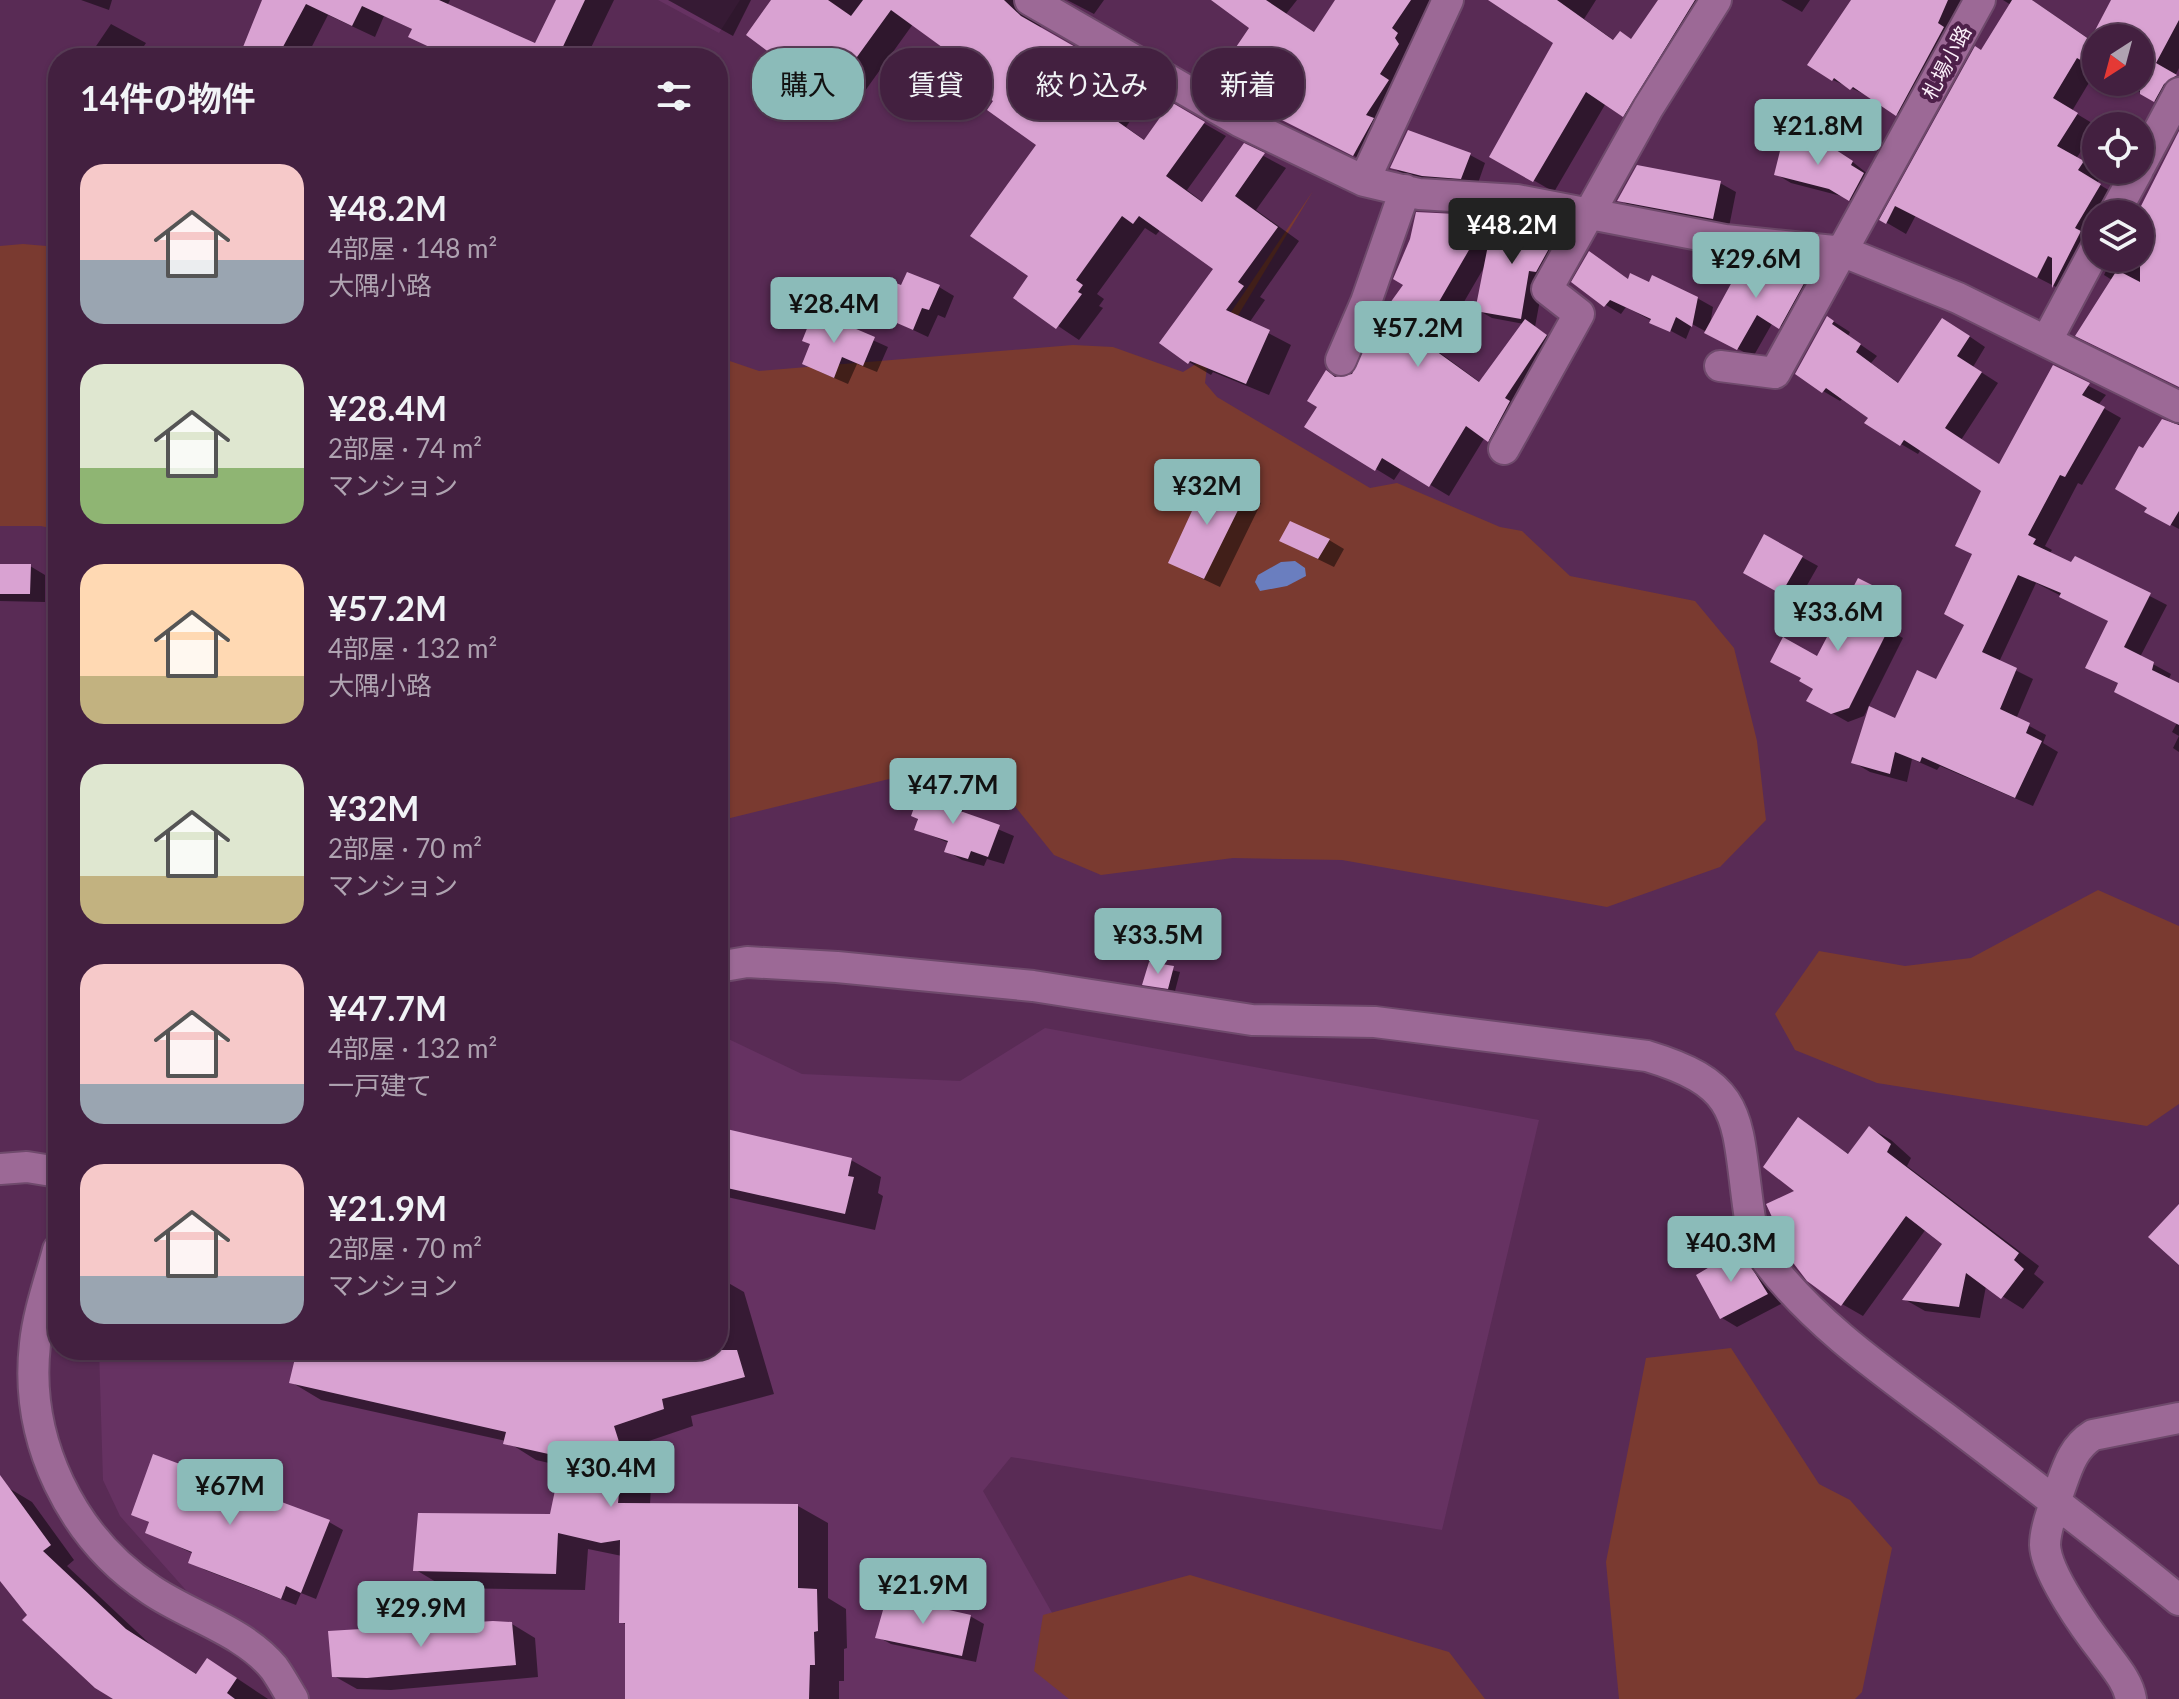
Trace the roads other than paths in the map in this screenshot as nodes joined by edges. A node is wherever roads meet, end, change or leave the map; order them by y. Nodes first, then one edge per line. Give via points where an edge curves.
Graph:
1 (1030, 0) edge
2 (1448, 0) edge
3 (1716, 0) edge
4 (1980, 0) edge
5 (2179, 93) edge
6 (2154, 140) edge
7 (1364, 181) junction
8 (1405, 190) junction
9 (1591, 215) junction
10 (1844, 252) junction
11 (2083, 272) edge
12 (2047, 340) junction
13 (1341, 360) dead end
14 (1720, 366) dead end
15 (2179, 407) edge
16 (1504, 449) dead end
17 (728, 965) edge
18 (1, 1163) edge
19 (48, 1170) edge
20 (48, 1291) edge
21 (2179, 1418) edge
22 (2056, 1502) junction
23 (2179, 1600) edge
24 (293, 1699) edge
25 (2131, 1699) edge

1 - 7 street via 1241,122
2 - 7 street
3 - 9 street via 1648,108
4 - 10 street, 札場小路
5 - 6 street
7 - 8 street
8 - 9 street via 1517,200
8 - 13 street
9 - 10 street via 1725,240
9 - 16 street via 1547,289 1579,314
10 - 12 street
10 - 14 street, 札場小路 via 1775,373
11 - 12 street
12 - 15 street
17 - 22 street via 837,967 1033,986 1252,1020 1375,1022 1647,1056 1676,1065 1725,1097 1738,1132 1753,1243 1779,1277 1847,1344
18 - 19 street
20 - 24 street via 35,1344 37,1417 63,1498 103,1552 150,1590 248,1645 273,1667
21 - 22 street via 2093,1435 2081,1443
22 - 23 street
22 - 25 street via 2045,1545 2050,1564

